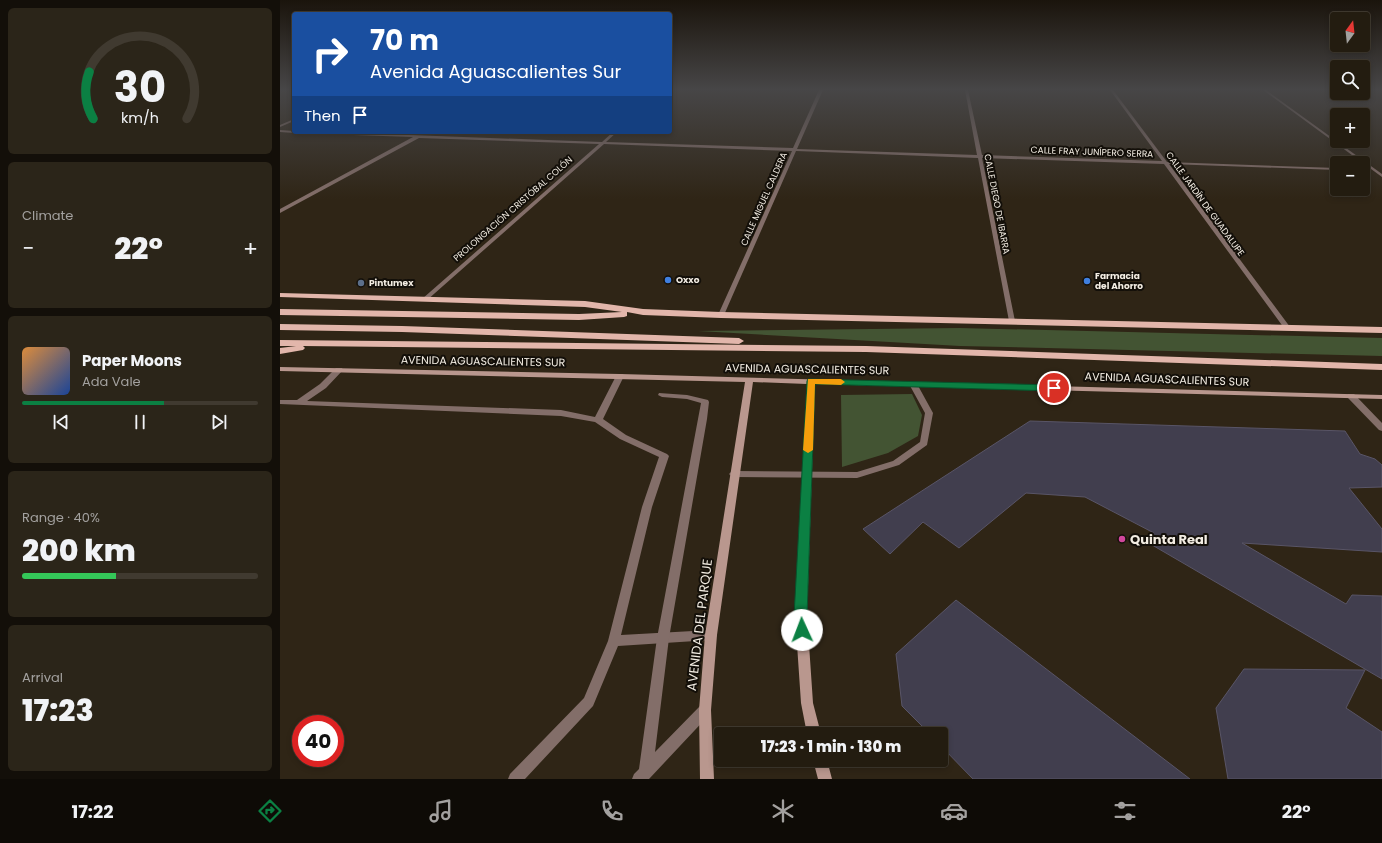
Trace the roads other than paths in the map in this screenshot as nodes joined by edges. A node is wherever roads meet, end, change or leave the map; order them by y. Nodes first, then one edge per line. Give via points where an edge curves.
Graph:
1 (805, 126) edge
2 (974, 126) edge
3 (1138, 126) edge
4 (1314, 126) edge
5 (280, 132) edge
6 (292, 132) edge
7 (356, 134) edge
8 (422, 134) edge
9 (613, 134) edge
10 (418, 136) junction
11 (603, 143) junction
12 (794, 150) junction
13 (979, 156) junction
14 (1164, 162) junction
15 (1330, 169) edge
16 (1370, 170) edge
17 (1374, 170) junction
18 (1382, 170) edge
19 (1382, 176) edge
20 (280, 211) edge
21 (280, 295) edge
22 (424, 300) junction
23 (280, 312) edge
24 (643, 312) junction
25 (721, 315) junction
26 (1012, 322) junction
27 (280, 327) edge
28 (1286, 328) junction
29 (1382, 330) edge
30 (280, 343) edge
31 (332, 344) junction
32 (866, 349) junction
33 (280, 351) edge
34 (1382, 367) edge
35 (280, 369) edge
36 (339, 370) junction
37 (620, 376) junction
38 (749, 380) junction
39 (811, 381) junction
40 (913, 384) junction
41 (662, 395) dead end
42 (1352, 396) junction
43 (1382, 397) edge
44 (280, 402) edge
45 (298, 403) junction
46 (598, 420) junction
47 (1382, 428) edge
48 (734, 474) junction
49 (807, 476) junction
50 (711, 635) junction
51 (663, 638) junction
52 (614, 640) junction
53 (705, 710) junction
54 (812, 727) edge
55 (821, 767) edge
56 (643, 775) edge
57 (515, 779) edge
58 (707, 779) edge
59 (824, 779) edge

1 - 12 street, CALLE MIGUEL CALDERA
2 - 13 street, CALLE DIEGO DE IBARRA
3 - 14 street, CALLE JARDÍN DE GUADALUPE
4 - 17 street
5 - 6 street, CALLE FRAY JUNÍPERO SERRA
7 - 10 street, CALLE FRAY JUNÍPERO SERRA
8 - 10 street
9 - 11 street, PROLONGACIÓN CRISTÓBAL COLÓN
10 - 11 street, CALLE FRAY JUNÍPERO SERRA
10 - 20 street
11 - 12 street, CALLE FRAY JUNÍPERO SERRA
11 - 22 street, PROLONGACIÓN CRISTÓBAL COLÓN
12 - 13 street, CALLE FRAY JUNÍPERO SERRA
12 - 25 street, CALLE MIGUEL CALDERA
13 - 14 street, CALLE FRAY JUNÍPERO SERRA
13 - 26 street, CALLE DIEGO DE IBARRA
14 - 15 street, CALLE FRAY JUNÍPERO SERRA
14 - 28 street, CALLE JARDÍN DE GUADALUPE
16 - 17 street
17 - 18 street
17 - 19 street
21 - 22 main road
22 - 24 main road via 585,304
23 - 24 main road via 579,317
24 - 25 main road
25 - 26 main road
26 - 28 main road
27 - 32 main road, AVENIDA AGUASCALIENTES SUR via 612,336
28 - 29 main road
30 - 31 main road, AVENIDA AGUASCALIENTES SUR
31 - 32 main road, AVENIDA AGUASCALIENTES SUR
31 - 33 main road
32 - 34 main road, AVENIDA AGUASCALIENTES SUR
35 - 36 street, AVENIDA AGUASCALIENTES SUR
36 - 37 street, AVENIDA AGUASCALIENTES SUR
36 - 45 street via 323,386
37 - 38 street, AVENIDA AGUASCALIENTES SUR
37 - 46 street
38 - 39 street, AVENIDA AGUASCALIENTES SUR
38 - 48 street, AVENIDA DEL PARQUE
39 - 40 street, AVENIDA AGUASCALIENTES SUR
39 - 49 street
40 - 42 street, AVENIDA AGUASCALIENTES SUR
40 - 49 street via 929,413 924,442 896,462 857,475
41 - 51 street via 688,397 705,402
42 - 43 street, AVENIDA AGUASCALIENTES SUR
42 - 47 street
44 - 45 street
45 - 46 street via 561,413
46 - 52 street via 623,437 664,456 647,507
48 - 49 street
48 - 50 street, AVENIDA DEL PARQUE
49 - 54 street via 801,616 806,703
50 - 51 street
50 - 53 street, AVENIDA DEL PARQUE
51 - 52 street
51 - 56 street
52 - 57 street via 589,702
53 - 56 street
53 - 58 street, AVENIDA DEL PARQUE
55 - 59 street

